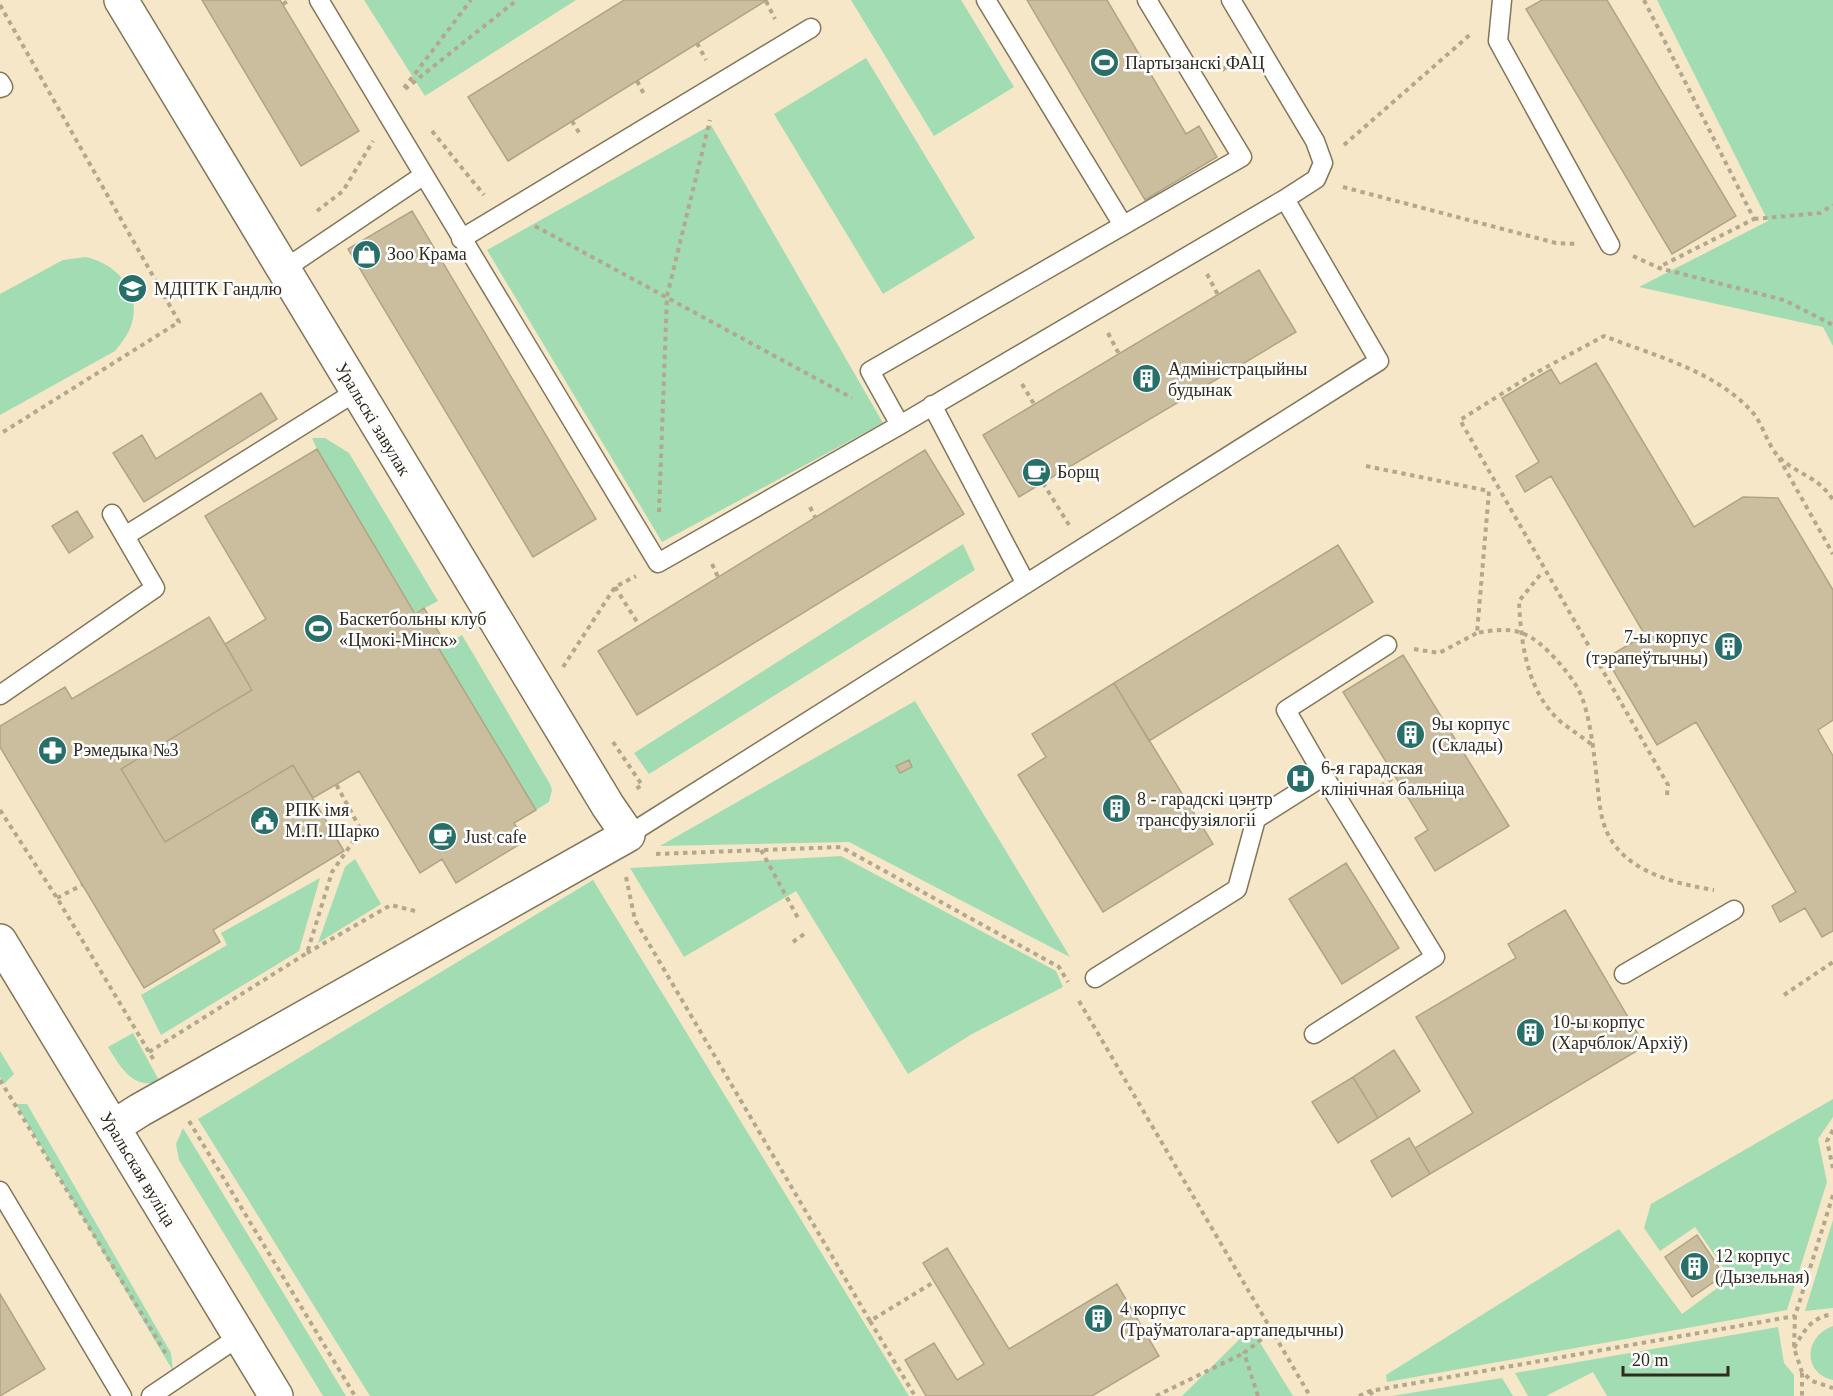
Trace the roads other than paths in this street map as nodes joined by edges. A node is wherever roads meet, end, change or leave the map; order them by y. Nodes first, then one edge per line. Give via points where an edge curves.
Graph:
1 (121, 0) edge
2 (319, 0) edge
3 (986, 0) edge
4 (1147, 0) edge
5 (1231, 0) edge
6 (1502, 4) edge
7 (811, 28) dead end
8 (0, 82) edge
9 (0, 88) edge
10 (424, 176) junction
11 (1285, 199) junction
12 (1123, 225) junction
13 (462, 239) junction
14 (1610, 245) road end
15 (283, 270) junction
16 (357, 391) junction
17 (932, 405) junction
18 (900, 425) junction
19 (112, 514) dead end
20 (125, 536) junction
21 (1026, 585) junction
22 (1387, 645) dead end
23 (0, 695) edge
24 (1324, 776) junction
25 (628, 835) junction
26 (1734, 910) dead end
27 (0, 941) edge
28 (1624, 974) dead end
29 (1095, 978) dead end
30 (1314, 1034) dead end
31 (113, 1127) junction
32 (0, 1191) edge
33 (240, 1336) junction
34 (122, 1396) edge
35 (151, 1396) edge
36 (276, 1396) edge

1 - 15 street, Уральскі завулак
2 - 10 lane
3 - 12 lane
4 - 12 lane via 1242,157
5 - 11 lane via 1315,141 1320,171
6 - 14 lane via 1498,41
7 - 13 lane
8 - 9 lane
10 - 13 lane
10 - 15 lane
11 - 17 lane
11 - 21 lane via 1379,361
12 - 18 lane via 870,371
13 - 18 lane via 658,563
15 - 16 street, Уральскі завулак
16 - 20 lane
16 - 25 street, Уральскі завулак
17 - 18 lane
17 - 21 lane
19 - 20 lane
20 - 23 lane via 155,588
21 - 25 lane
22 - 24 lane via 1286,710
24 - 29 lane via 1256,819 1237,889
24 - 30 lane via 1435,957
25 - 31 street
26 - 28 lane
27 - 31 street, Уральская вуліца
31 - 33 street, Уральская вуліца
32 - 34 lane
33 - 35 lane
33 - 36 street, Уральская вуліца

